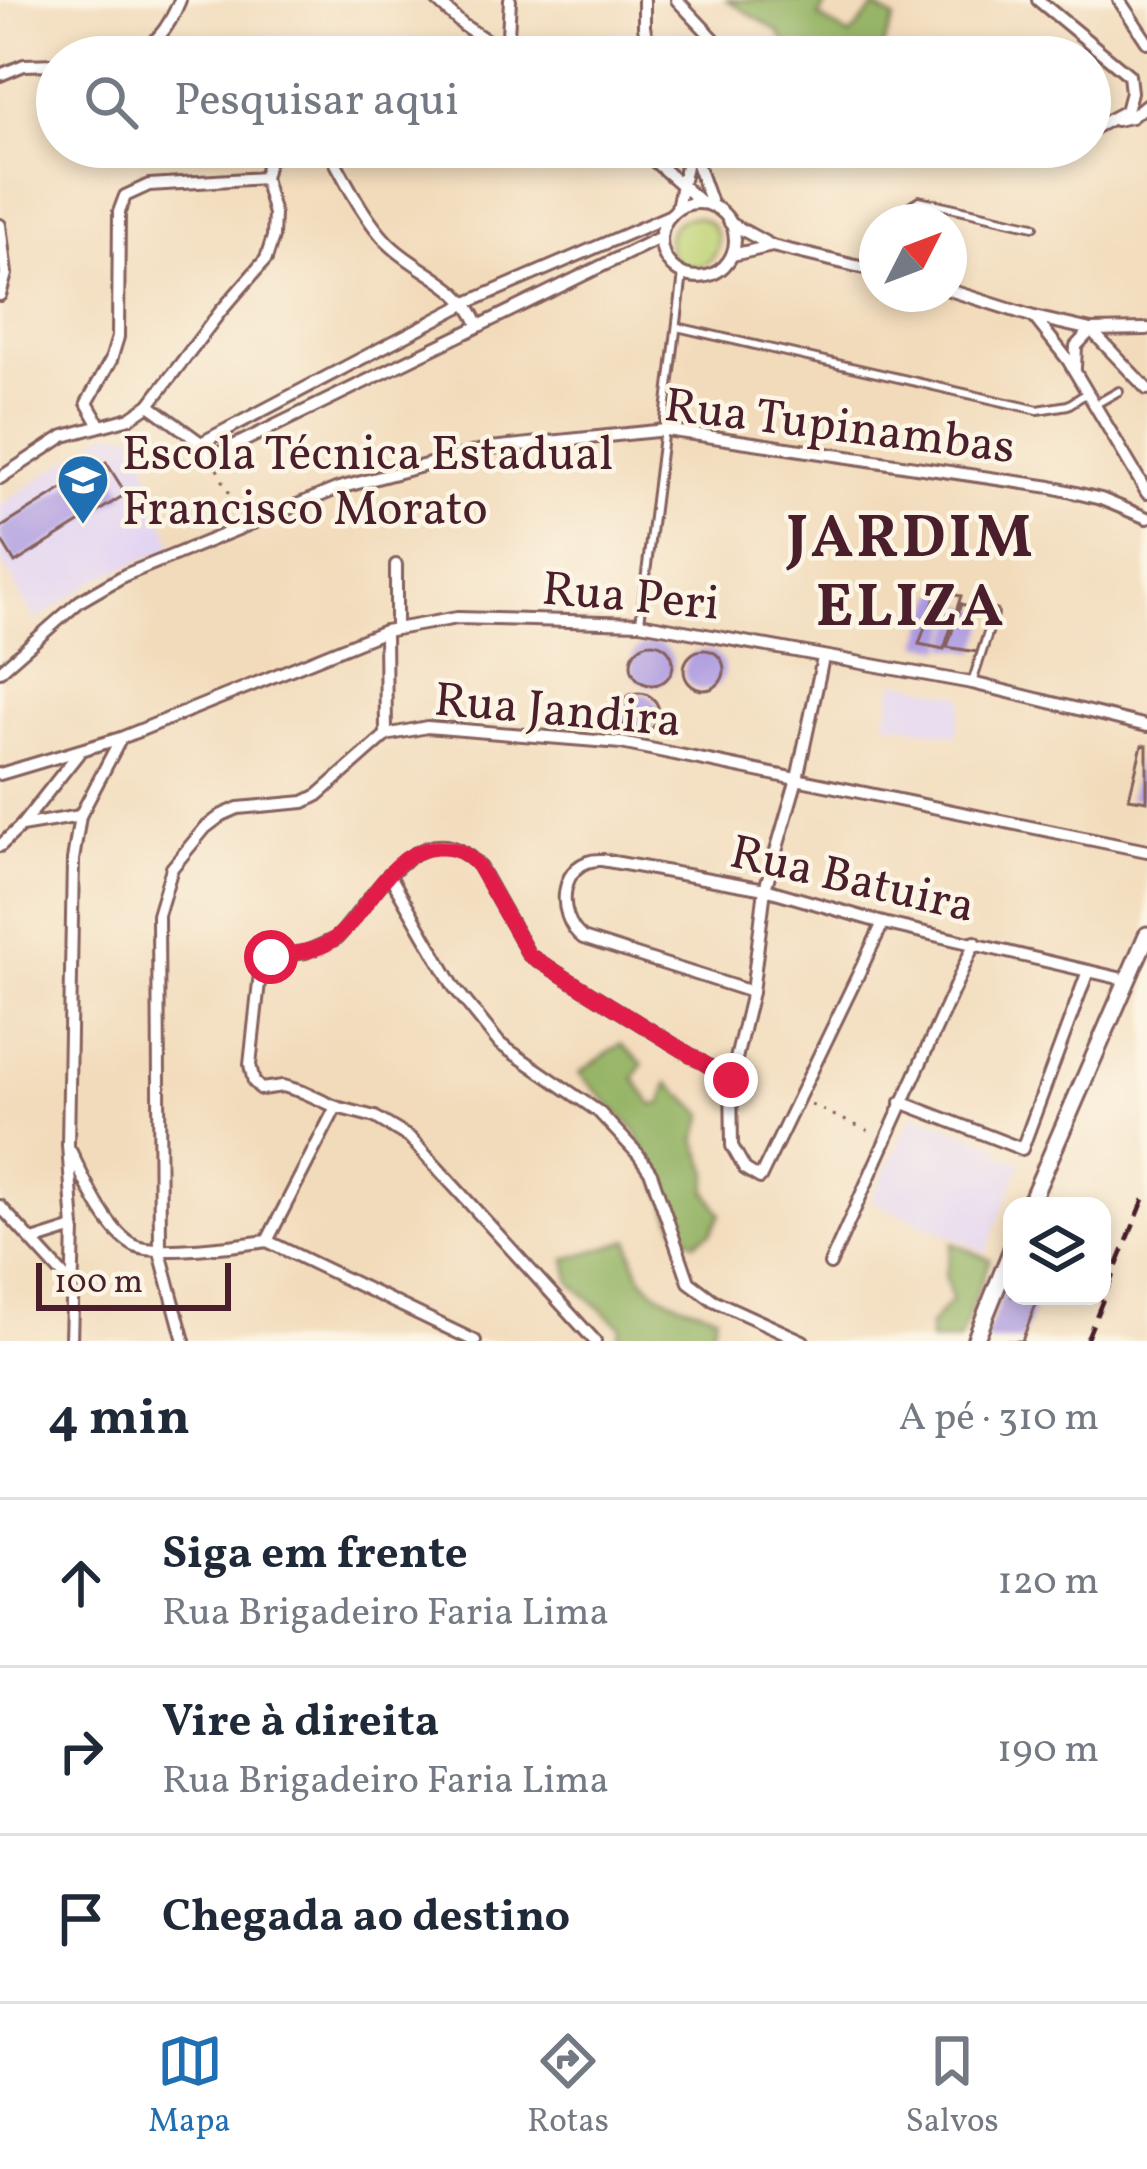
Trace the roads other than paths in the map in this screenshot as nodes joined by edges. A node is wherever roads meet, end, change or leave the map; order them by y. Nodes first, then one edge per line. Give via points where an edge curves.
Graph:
1 (180, 0) edge
2 (436, 0) edge
3 (510, 0) edge
4 (644, 0) edge
5 (677, 0) edge
6 (1039, 0) edge
7 (1119, 0) edge
8 (160, 36) edge
9 (479, 36) edge
10 (503, 36) edge
11 (646, 36) edge
12 (710, 36) edge
13 (1082, 36) edge
14 (1147, 42) edge
15 (1111, 60) edge
16 (36, 65) edge
17 (0, 75) edge
18 (1147, 104) edge
19 (1111, 119) edge
20 (1111, 121) edge
21 (267, 168) edge
22 (338, 168) edge
23 (664, 168) edge
24 (685, 168) edge
25 (696, 168) edge
26 (264, 178) junction
27 (682, 183) junction
28 (707, 205) junction
29 (967, 211) edge
30 (674, 212) junction
31 (730, 223) junction
32 (0, 225) edge
33 (1034, 226) dead end
34 (661, 238) junction
35 (772, 246) junction
36 (732, 255) junction
37 (859, 267) edge
38 (683, 274) junction
39 (0, 296) edge
40 (967, 296) edge
41 (469, 302) junction
42 (1034, 317) junction
43 (478, 323) junction
44 (677, 326) junction
45 (1147, 328) edge
46 (1091, 331) junction
47 (1076, 374) junction
48 (1147, 389) edge
49 (1119, 391) dead end
50 (1087, 392) junction
51 (149, 405) junction
52 (1094, 405) junction
53 (99, 424) junction
54 (666, 430) junction
55 (201, 443) junction
56 (0, 478) edge
57 (1147, 493) edge
58 (1147, 518) edge
59 (397, 565) dead end
60 (994, 614) dead end
61 (640, 623) junction
62 (391, 630) junction
63 (823, 658) junction
64 (0, 671) edge
65 (973, 683) junction
66 (1147, 726) edge
67 (386, 735) junction
68 (121, 738) junction
69 (78, 754) junction
70 (0, 774) edge
71 (797, 778) junction
72 (80, 816) junction
73 (21, 826) junction
74 (0, 846) edge
75 (1147, 851) edge
76 (389, 874) junction
77 (765, 889) junction
78 (883, 923) junction
79 (1147, 935) edge
80 (975, 942) junction
81 (1141, 960) edge
82 (1088, 971) junction
83 (1127, 980) junction
84 (752, 992) junction
85 (731, 1080) junction
86 (902, 1102) junction
87 (335, 1107) junction
88 (68, 1144) junction
89 (1032, 1197) edge
90 (0, 1206) edge
91 (74, 1228) junction
92 (33, 1241) junction
93 (267, 1241) junction
94 (160, 1252) junction
95 (830, 1264) dead end
96 (1003, 1271) edge
97 (73, 1286) junction
98 (71, 1341) edge
99 (184, 1341) edge
100 (475, 1341) edge
101 (595, 1341) edge
102 (803, 1341) edge
103 (975, 1341) edge

1 - 8 street
2 - 9 street
3 - 10 street
4 - 11 street
5 - 12 street
6 - 13 street
7 - 14 street
15 - 19 street via 1129,75 1131,92 1126,110
16 - 17 street
18 - 20 street
21 - 26 street
22 - 41 street via 388,242
23 - 27 street
24 - 27 street
25 - 28 street
26 - 51 street via 274,214 266,260
26 - 53 street via 149,184 125,196 118,337 87,403
27 - 28 street
27 - 30 street
28 - 30 street
28 - 31 street
29 - 33 lane
30 - 34 street
30 - 41 street
31 - 35 street
31 - 36 street
32 - 39 street via 7,274
34 - 38 street via 666,260
34 - 43 street
35 - 36 street
35 - 37 street
36 - 38 street via 705,277
38 - 44 lane
40 - 42 street
41 - 43 street
41 - 55 street
42 - 46 street
42 - 47 street
43 - 55 street via 212,457
44 - 50 lane via 1038,410
44 - 54 lane
45 - 46 street
46 - 47 street via 1076,346
46 - 48 street
47 - 50 street
49 - 52 lane
50 - 52 street
51 - 53 street
51 - 55 street
52 - 57 street
53 - 56 street via 64,436
54 - 58 street, Rua Tupinambas via 1051,487
54 - 61 lane
54 - 64 street, Rua Tupinambas via 490,448 339,488 125,575 80,601
59 - 62 street
60 - 65 lane
61 - 62 street, Rua Peri via 457,618
61 - 63 street, Rua Peri
62 - 67 street
62 - 68 street, Rua Peri
63 - 65 street, Rua Peri
63 - 71 street
65 - 66 street, Rua Peri
67 - 71 street, Rua Jandira via 460,727 621,743
67 - 94 street, Rua Jandira via 304,802 222,815 172,868 158,915
68 - 69 street, Rua Peri
68 - 72 street
69 - 70 street, Rua Peri
69 - 73 street
71 - 75 street, Rua Jandira
71 - 77 street
72 - 73 street
72 - 88 street via 70,914
73 - 74 street
76 - 85 street via 416,851 468,854 529,955
76 - 87 street via 337,938 271,957 260,973 254,1082
76 - 102 street via 454,987 500,1044 599,1112 638,1154 689,1282
77 - 78 street, Rua Batuira
77 - 84 street
77 - 84 street, Rua Batuira via 592,859 569,878 565,915 583,938
78 - 80 street, Rua Batuira
78 - 85 street via 760,1178 732,1146
79 - 81 main road
80 - 82 street, Rua Batuira
80 - 86 street
81 - 83 main road
82 - 83 street, Rua Batuira
82 - 86 street via 1022,1150
83 - 89 main road
84 - 85 street
86 - 95 street
87 - 93 street
87 - 101 street via 375,1117 410,1138
88 - 91 street
88 - 94 street via 118,1232
90 - 92 street
91 - 92 street
91 - 97 street
92 - 97 street
93 - 94 street
93 - 100 street
94 - 99 street, Rua Jandira
96 - 103 main road
97 - 98 street

